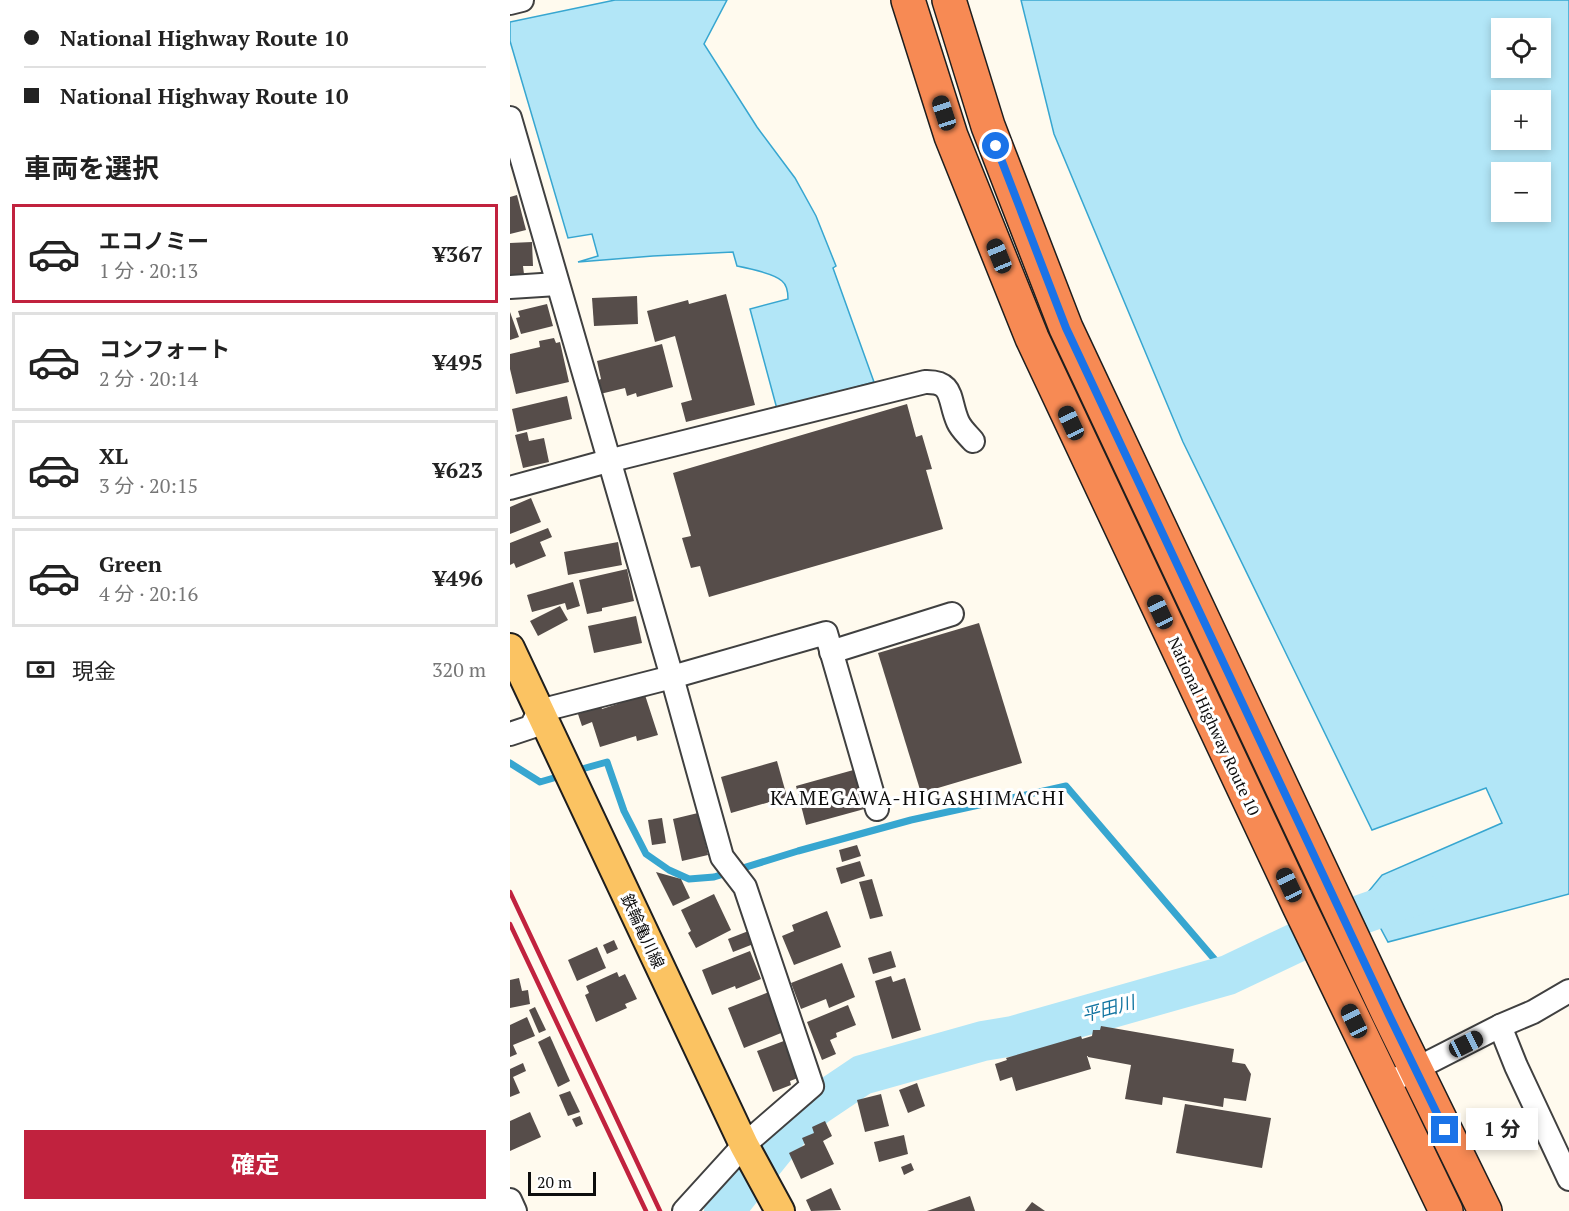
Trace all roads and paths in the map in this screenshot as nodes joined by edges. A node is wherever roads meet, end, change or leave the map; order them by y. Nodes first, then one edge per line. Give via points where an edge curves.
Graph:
1 (522, 0) edge
2 (908, 0) edge
3 (949, 0) edge
4 (510, 3) edge
5 (510, 118) edge
6 (557, 284) junction
7 (510, 287) edge
8 (973, 441) dead end
9 (608, 461) junction
10 (510, 488) edge
11 (952, 614) dead end
12 (510, 648) edge
13 (831, 652) junction
14 (672, 677) junction
15 (539, 711) junction
16 (510, 734) edge
17 (877, 809) dead end
18 (1569, 991) edge
19 (1500, 1026) junction
20 (1415, 1070) junction
21 (1384, 1084) junction
22 (746, 1149) junction
23 (1569, 1179) edge
24 (510, 1200) edge
25 (515, 1211) edge
26 (684, 1211) edge
27 (780, 1211) edge
28 (1446, 1211) edge
29 (1485, 1211) edge

1 - 4 street
2 - 21 highway, National Highway Route 10 via 951,136 1032,338
3 - 20 highway via 988,126 1066,328
5 - 6 street
6 - 7 street
6 - 9 street
8 - 9 street via 958,424 946,388 938,382 925,382
9 - 10 street
9 - 14 street
11 - 13 street
12 - 15 main road, 鉄輪亀川線
13 - 14 street via 826,633
13 - 17 street
14 - 15 street
14 - 22 street via 722,857 745,887 812,1086
15 - 16 street via 531,727
15 - 22 main road, 鉄輪亀川線
18 - 19 street
19 - 20 street
19 - 23 street
20 - 21 street
20 - 29 highway
21 - 28 highway, National Highway Route 10
22 - 26 street
22 - 27 main road, 鉄輪亀川線
24 - 25 street

